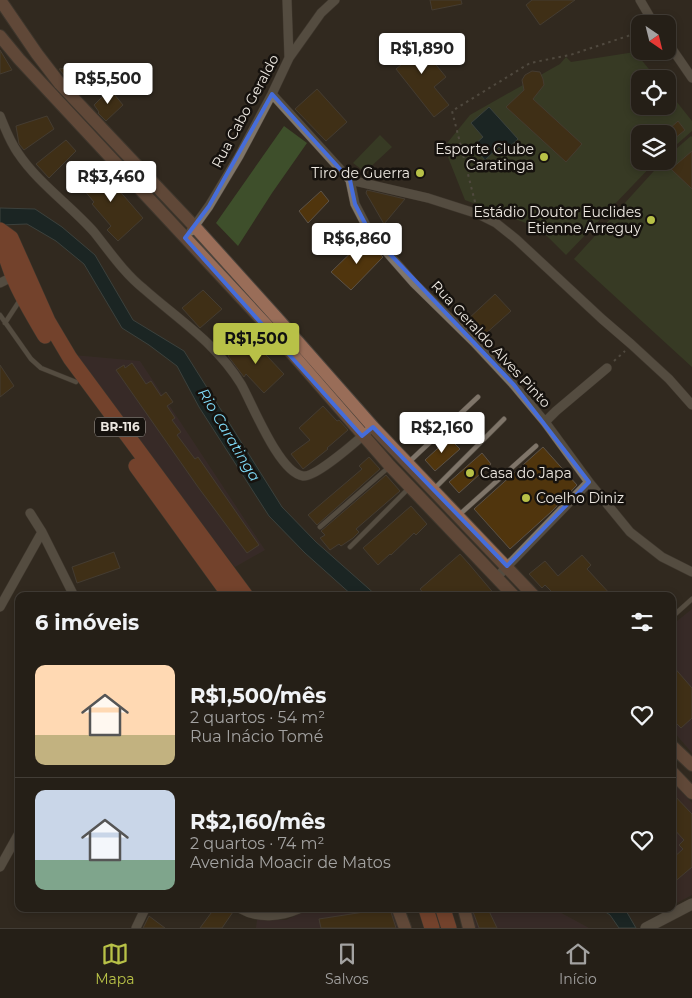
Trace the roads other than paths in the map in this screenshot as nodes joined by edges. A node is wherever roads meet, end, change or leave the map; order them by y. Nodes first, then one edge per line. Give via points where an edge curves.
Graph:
1 (0, 0) edge
2 (286, 0) edge
3 (335, 0) edge
4 (640, 0) edge
5 (649, 15) edge
6 (0, 36) edge
7 (676, 55) edge
8 (289, 58) junction
9 (692, 78) edge
10 (272, 94) junction
11 (0, 116) edge
12 (350, 180) junction
13 (195, 227) junction
14 (0, 229) edge
15 (185, 238) junction
16 (9, 248) junction
17 (14, 276) junction
18 (0, 283) edge
19 (22, 297) junction
20 (0, 315) edge
21 (5, 323) junction
22 (607, 368) road end
23 (76, 382) junction
24 (478, 397) dead end
25 (692, 405) edge
26 (504, 419) dead end
27 (545, 422) junction
28 (372, 427) junction
29 (362, 436) junction
30 (536, 446) dead end
31 (408, 463) junction
32 (390, 466) junction
33 (589, 482) junction
34 (410, 487) junction
35 (433, 490) junction
36 (30, 513) dead end
37 (458, 516) junction
38 (320, 527) dead end
39 (42, 532) junction
40 (350, 547) dead end
41 (507, 566) junction
42 (692, 572) edge
43 (496, 578) junction
44 (72, 592) edge
45 (227, 592) edge
46 (243, 592) edge
47 (510, 592) edge
48 (530, 592) edge
49 (692, 599) edge
50 (0, 606) edge
51 (676, 613) edge
52 (676, 750) edge
53 (692, 766) edge
54 (676, 776) edge
55 (692, 793) edge
56 (15, 840) edge
57 (0, 867) edge
58 (692, 904) edge
59 (144, 912) edge
60 (247, 912) edge
61 (290, 912) edge
62 (399, 912) edge
63 (427, 912) edge
64 (444, 912) edge
65 (465, 912) edge
66 (657, 925) edge
67 (136, 928) edge
68 (404, 928) edge
69 (432, 928) edge
70 (449, 928) edge
71 (469, 928) edge

1 - 13 main road via 60,84
2 - 8 street, Rua Cabo Geraldo
3 - 8 street via 321,13
4 - 5 street
6 - 15 main road
7 - 9 street
8 - 10 street, Rua Cabo Geraldo
10 - 12 street
10 - 13 street, Rua Cabo Geraldo via 239,156
11 - 29 street via 18,154 35,174 93,232 139,285 215,349 241,384 271,444 294,472 309,476
12 - 25 street via 428,198 496,223 632,344
12 - 27 street, Rua Geraldo Alves Pinto via 355,204 370,233 414,283 508,378
13 - 15 street, Rua Cabo Geraldo
13 - 28 main road
14 - 16 highway, BR-116 via 11,238
15 - 29 main road via 274,333
16 - 17 highway, BR-116
16 - 46 highway, BR-116 via 70,358
17 - 18 street
17 - 19 highway, BR-116
19 - 21 lane
19 - 23 highway, BR-116
20 - 21 lane
21 - 23 lane via 37,365
22 - 27 street
23 - 45 highway, BR-116
24 - 31 lane
26 - 35 lane
27 - 33 street, Rua Geraldo Alves Pinto
28 - 29 street
28 - 31 main road
29 - 32 main road
30 - 37 lane
31 - 35 main road
32 - 34 main road
32 - 38 lane
33 - 41 street
33 - 42 street, Rua Geraldo Alves Pinto via 630,532 662,557
34 - 40 lane
34 - 43 main road
35 - 37 main road
36 - 39 street
37 - 41 main road
39 - 44 street
39 - 50 street
41 - 43 street
41 - 48 main road
43 - 47 main road
49 - 51 lane
52 - 53 main road
54 - 55 main road
56 - 57 street
58 - 66 street
59 - 67 street
60 - 61 street via 263,916
62 - 68 main road
63 - 69 highway
64 - 70 highway
65 - 71 main road

